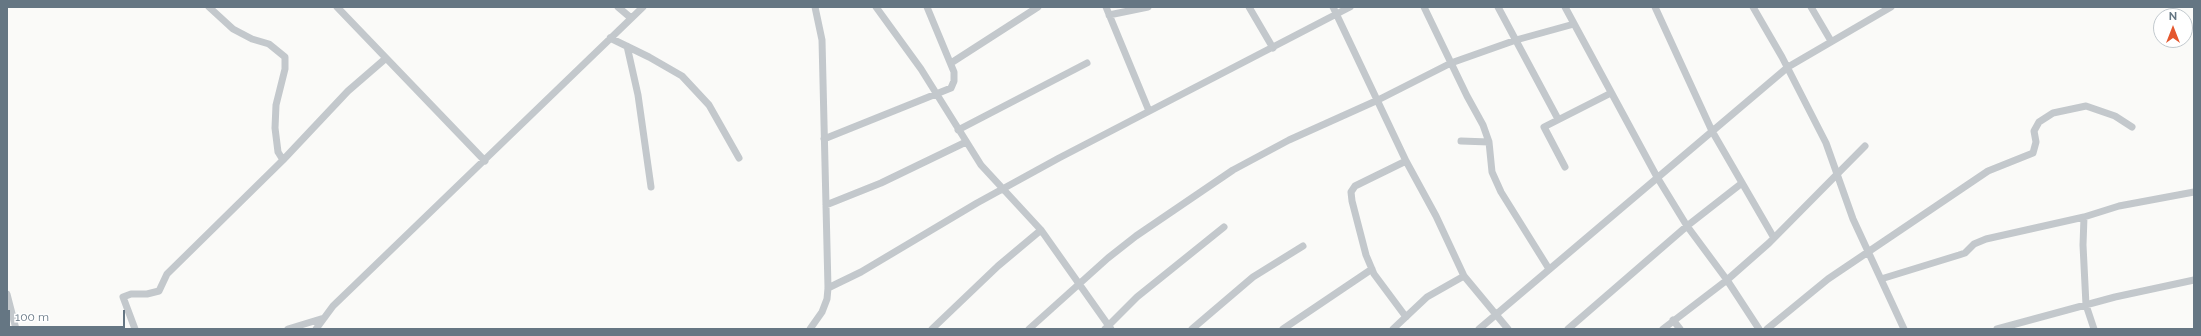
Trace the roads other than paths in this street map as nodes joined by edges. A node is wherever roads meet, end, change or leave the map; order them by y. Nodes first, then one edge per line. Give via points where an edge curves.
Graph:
1 (209, 7) edge
2 (337, 7) edge
3 (618, 7) edge
4 (643, 7) edge
5 (815, 7) edge
6 (876, 7) edge
7 (927, 7) edge
8 (1038, 7) edge
9 (1106, 7) edge
10 (1148, 7) edge
11 (1248, 7) edge
12 (1333, 7) edge
13 (1350, 7) edge
14 (1424, 7) edge
15 (1498, 7) edge
16 (1655, 7) edge
17 (1752, 7) edge
18 (1811, 7) edge
19 (1891, 7) edge
20 (1569, 8) edge
21 (1883, 9) edge
22 (1337, 14) junction
23 (1109, 15) junction
24 (631, 18) junction
25 (1574, 24) junction
26 (610, 38) junction
27 (1516, 40) junction
28 (1831, 41) junction
29 (627, 46) junction
30 (1272, 48) junction
31 (385, 58) junction
32 (951, 63) junction
33 (1087, 63) dead end
34 (1451, 63) junction
35 (1788, 67) junction
36 (1612, 93) junction
37 (936, 94) junction
38 (1378, 100) junction
39 (1149, 111) junction
40 (1558, 119) junction
41 (2132, 127) dead end
42 (958, 130) junction
43 (1712, 131) junction
44 (824, 139) junction
45 (1461, 141) dead end
46 (966, 142) junction
47 (1489, 142) junction
48 (1865, 146) dead end
49 (739, 158) dead end
50 (283, 160) junction
51 (485, 161) junction
52 (1406, 161) junction
53 (1565, 167) dead end
54 (1838, 173) junction
55 (1657, 177) junction
56 (1742, 184) junction
57 (651, 187) dead end
58 (1004, 188) junction
59 (2194, 192) edge
60 (826, 205) junction
61 (2084, 217) junction
62 (1687, 226) junction
63 (1224, 227) dead end
64 (1041, 230) junction
65 (1774, 238) junction
66 (1303, 246) dead end
67 (1868, 251) junction
68 (1372, 269) junction
69 (1549, 269) junction
70 (1464, 276) junction
71 (1881, 279) junction
72 (1728, 280) junction
73 (2194, 280) edge
74 (1079, 286) junction
75 (828, 288) junction
76 (7, 294) edge
77 (2086, 305) junction
78 (1496, 315) junction
79 (1406, 317) junction
80 (324, 318) junction
81 (1673, 320) junction
82 (1108, 328) edge
83 (16, 329) edge
84 (135, 329) edge
85 (288, 329) edge
86 (316, 329) edge
87 (810, 329) edge
88 (932, 329) edge
89 (1029, 329) edge
90 (1192, 329) edge
91 (1283, 329) edge
92 (1394, 329) edge
93 (1479, 329) edge
94 (1508, 329) edge
95 (1568, 329) edge
96 (1663, 329) edge
97 (1680, 329) edge
98 (1759, 329) edge
99 (1767, 329) edge
100 (1904, 329) edge
101 (1996, 329) edge
102 (2094, 329) edge

1 - 50 street via 233,29 269,44 284,57 285,69 276,105 275,128 278,152
2 - 31 street
3 - 24 street
4 - 24 street
5 - 44 street via 822,40
6 - 37 street
7 - 32 street
8 - 32 street
9 - 23 street
10 - 23 street
11 - 30 street
12 - 22 street
13 - 22 street
14 - 34 street
15 - 27 street
16 - 43 street
17 - 35 street
18 - 28 street
19 - 21 street
20 - 25 street
21 - 28 street
22 - 30 street
22 - 38 street
23 - 39 street
24 - 26 street
25 - 27 street
25 - 36 street
26 - 29 street
26 - 51 street
27 - 34 street
27 - 40 street
28 - 35 street
29 - 49 street via 682,76 709,105
29 - 57 street via 638,94
30 - 39 street
31 - 50 street via 348,91
31 - 51 street
32 - 37 street via 954,76 951,88
33 - 42 street
34 - 38 street
34 - 47 street
35 - 43 street
35 - 54 street
36 - 40 street
36 - 55 street
37 - 42 street
37 - 44 street
38 - 52 street
38 - 74 street via 1289,140 1233,170 1136,236
39 - 58 street
40 - 53 street via 1544,127
41 - 67 street via 2115,116 2086,106 2053,113 2039,122 2034,131 2036,142 2033,153 1988,171
42 - 46 street
43 - 55 street
43 - 56 street
44 - 60 street
45 - 47 street
46 - 58 street via 981,165
46 - 60 street via 881,183
47 - 69 street via 1492,172 1501,192
48 - 54 street
50 - 84 street via 167,274 158,291 123,297
51 - 80 street via 333,306
52 - 68 street via 1355,186 1351,192
52 - 70 street via 1436,216
54 - 65 street
54 - 67 street via 1842,192
55 - 62 street
55 - 69 street
56 - 62 street
56 - 65 street
58 - 64 street
58 - 75 street via 861,272
59 - 61 street via 2119,206
60 - 75 street
61 - 71 street via 1986,239 1974,244 1965,253
61 - 77 street
62 - 72 street
62 - 95 street
63 - 82 street via 1137,297
64 - 74 street
64 - 88 street via 998,266
65 - 72 street
66 - 90 street via 1253,277
67 - 71 street
67 - 99 street via 1828,278
68 - 79 street
68 - 91 street
69 - 78 street
70 - 78 street
70 - 79 street via 1427,297
71 - 100 street
72 - 81 street
72 - 98 street
73 - 77 street
74 - 82 street
74 - 89 street
75 - 87 street via 822,312
76 - 83 street
77 - 101 street
77 - 102 street
78 - 93 street
78 - 94 street
79 - 92 street
80 - 85 street
80 - 86 street
81 - 96 street
81 - 97 street

